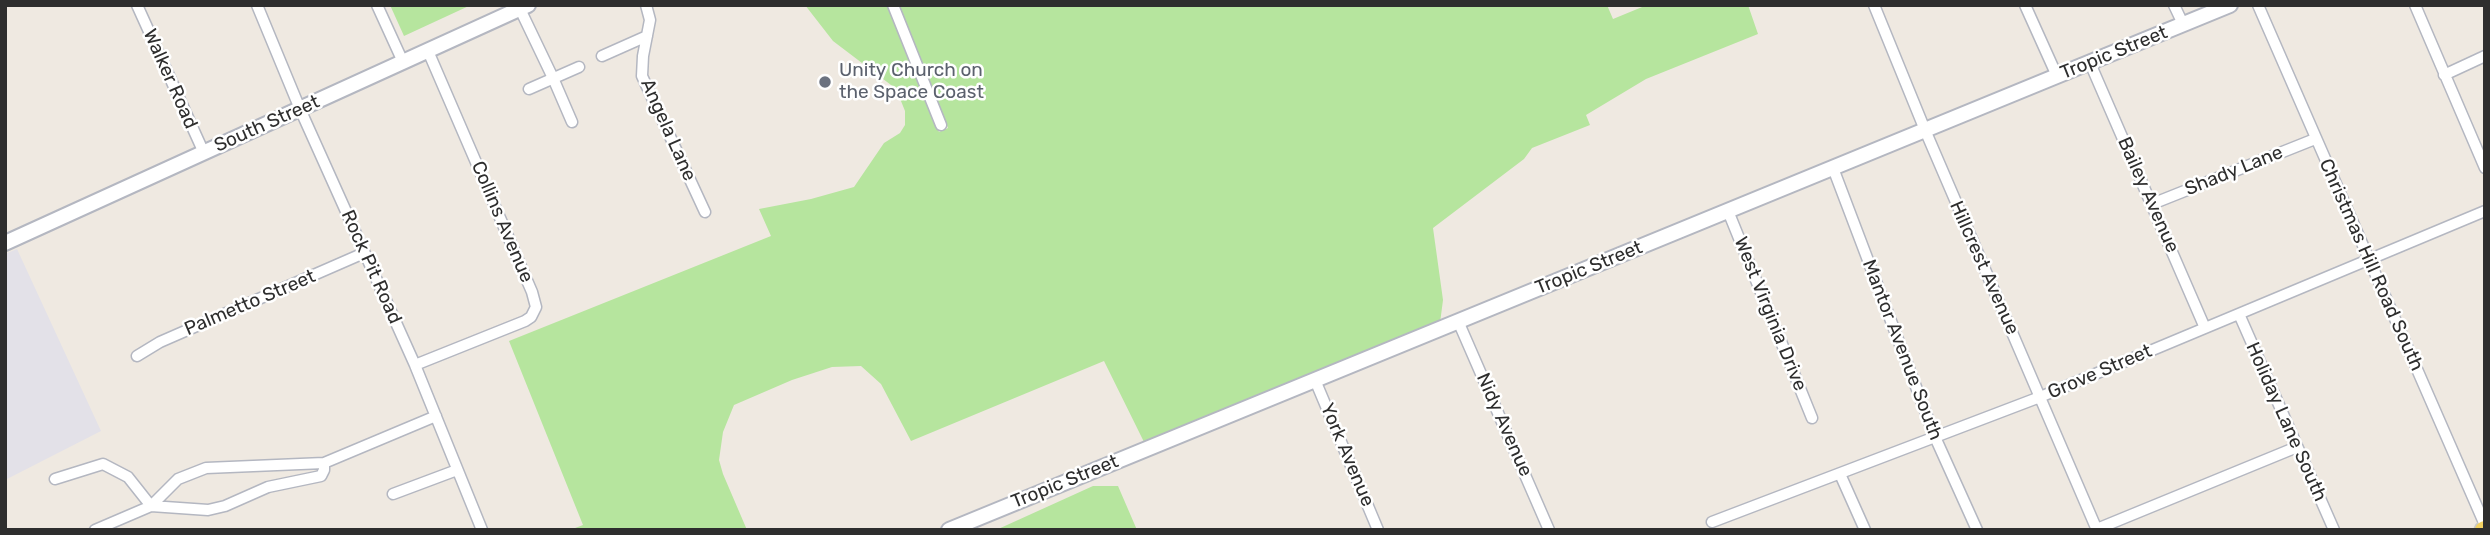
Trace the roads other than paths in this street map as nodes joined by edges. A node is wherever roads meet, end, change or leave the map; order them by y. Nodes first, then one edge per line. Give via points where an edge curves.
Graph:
1 (137, 5) edge
2 (257, 5) edge
3 (377, 5) edge
4 (646, 5) edge
5 (893, 5) edge
6 (1874, 5) edge
7 (2025, 5) edge
8 (2174, 5) edge
9 (2230, 5) edge
10 (2258, 5) edge
11 (2415, 5) edge
12 (524, 7) edge
13 (2183, 24) junction
14 (647, 36) junction
15 (428, 51) junction
16 (602, 56) dead end
17 (2485, 56) edge
18 (403, 62) junction
19 (2090, 63) junction
20 (579, 66) dead end
21 (2444, 75) junction
22 (2057, 76) junction
23 (554, 78) junction
24 (529, 89) dead end
25 (300, 109) junction
26 (572, 122) dead end
27 (941, 125) dead end
28 (1924, 130) junction
29 (2315, 139) junction
30 (204, 153) junction
31 (1833, 168) junction
32 (2485, 168) edge
33 (2152, 204) junction
34 (1728, 211) junction
35 (2485, 211) edge
36 (705, 212) dead end
37 (5, 243) edge
38 (364, 253) junction
39 (2369, 259) junction
40 (2239, 314) junction
41 (1458, 321) junction
42 (2205, 328) junction
43 (137, 356) dead end
44 (415, 365) junction
45 (1315, 380) junction
46 (2040, 397) junction
47 (436, 416) junction
48 (1812, 418) dead end
49 (1935, 437) junction
50 (2297, 447) junction
51 (324, 463) junction
52 (457, 470) junction
53 (1840, 474) junction
54 (55, 479) dead end
55 (393, 494) dead end
56 (151, 506) junction
57 (1712, 522) dead end
58 (2484, 528) edge
59 (2097, 529) edge
60 (95, 530) edge
61 (482, 530) edge
62 (949, 530) edge
63 (1378, 530) edge
64 (1549, 530) edge
65 (1865, 530) edge
66 (1977, 530) edge
67 (2334, 530) edge

1 - 30 street, Walker Road
2 - 25 street, Rock Pit Road
3 - 18 street
4 - 14 street, Angela Lane via 650,20
5 - 27 street
6 - 28 street, Hillcrest Avenue
7 - 22 street
8 - 13 street
9 - 13 street, Tropic Street
10 - 29 street, Christmas Hill Road South
11 - 21 street
12 - 15 street, South Street
12 - 23 street
13 - 19 street, Tropic Street
14 - 16 street
14 - 36 street, Angela Lane via 642,76
15 - 18 street, South Street
15 - 44 street, Collins Avenue via 536,307 525,321
17 - 21 street
18 - 25 street, South Street
19 - 22 street, Tropic Street
19 - 33 street, Bailey Avenue
20 - 23 street
21 - 32 street
22 - 28 street, Tropic Street
23 - 24 street
23 - 26 street
25 - 30 street, South Street
25 - 38 street, Rock Pit Road
28 - 31 street, Tropic Street
28 - 46 street, Hillcrest Avenue
29 - 33 street, Shady Lane
29 - 39 street, Christmas Hill Road South
30 - 37 street, South Street
31 - 34 street, Tropic Street
31 - 49 street, Mantor Avenue South
33 - 42 street, Bailey Avenue
34 - 41 street, Tropic Street
34 - 48 street, West Virginia Drive
35 - 39 street, Grove Street
38 - 43 street, Palmetto Street
38 - 44 street, Rock Pit Road
39 - 40 street, Grove Street
39 - 58 street, Christmas Hill Road South
40 - 42 street, Grove Street
40 - 50 street, Holiday Lane South
41 - 45 street, Tropic Street
41 - 64 street, Nidy Avenue
42 - 46 street, Grove Street
44 - 47 street, Rock Pit Road
45 - 62 street, Tropic Street
45 - 63 street, York Avenue
46 - 49 street, Grove Street
46 - 59 street, Hillcrest Avenue
47 - 51 street
47 - 52 street, Rock Pit Road
49 - 53 street, Grove Street
49 - 66 street, Mantor Avenue South
50 - 59 street
50 - 67 street, Holiday Lane South
51 - 56 street via 206,468 178,479
51 - 56 street via 321,476 268,487 225,506 208,510
52 - 55 street
52 - 61 street, Rock Pit Road
53 - 57 street, Grove Street
53 - 65 street
54 - 56 street via 103,464 128,477
56 - 60 street

